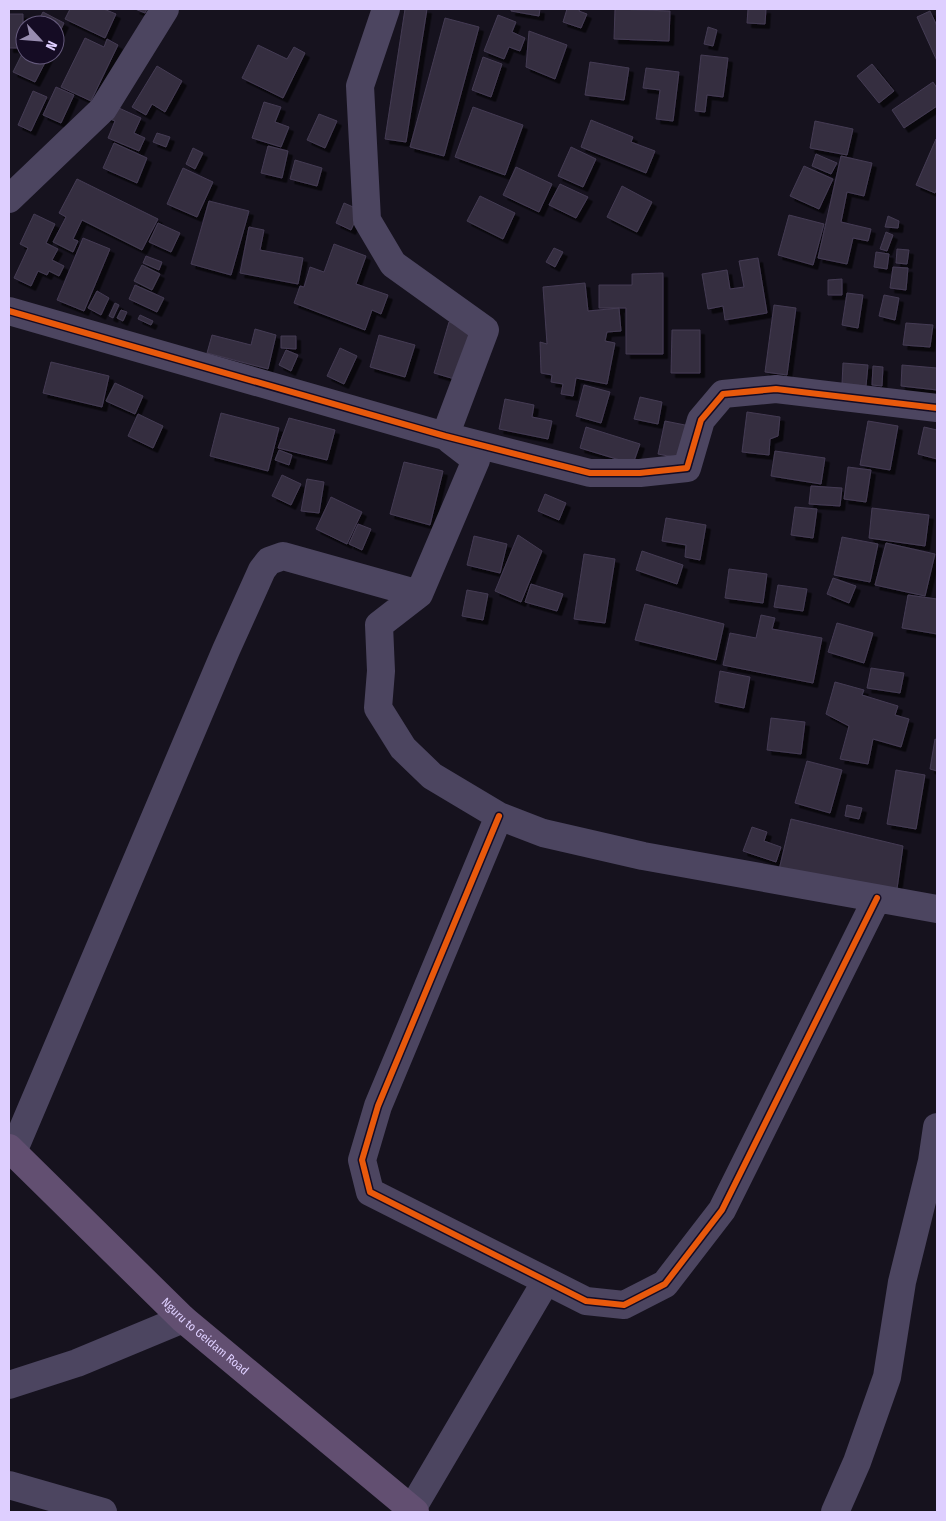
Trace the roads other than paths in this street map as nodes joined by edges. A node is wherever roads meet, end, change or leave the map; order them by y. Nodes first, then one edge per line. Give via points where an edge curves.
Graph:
1 (165, 9) edge
2 (386, 9) edge
3 (9, 199) edge
4 (9, 311) edge
5 (937, 408) edge
6 (445, 436) junction
7 (419, 594) junction
8 (499, 816) junction
9 (877, 898) junction
10 (937, 906) edge
11 (937, 1127) edge
12 (16, 1161) edge
13 (546, 1281) junction
14 (183, 1319) junction
15 (9, 1385) edge
16 (9, 1485) edge
17 (413, 1511) edge
18 (103, 1512) edge
19 (835, 1512) edge

1 - 3 street via 103,109
2 - 6 street via 360,86 367,220 393,264 485,330
4 - 6 street
5 - 6 street via 776,389 723,394 701,420 687,468 640,473 590,473
6 - 7 street via 476,460
7 - 8 street via 379,625 381,671 378,708 403,748 432,776
7 - 12 street via 283,556 269,561 262,570
8 - 9 street via 543,833 643,856
8 - 13 street via 378,1106 362,1160 370,1192
9 - 10 street
9 - 13 street via 722,1210 665,1284 624,1305 586,1302
11 - 19 street via 932,1161 902,1282 887,1377 857,1462
12 - 14 main road, Nguru to Geidam Road
13 - 17 street
14 - 15 street via 77,1363
14 - 17 main road, Nguru to Geidam Road
16 - 18 street

